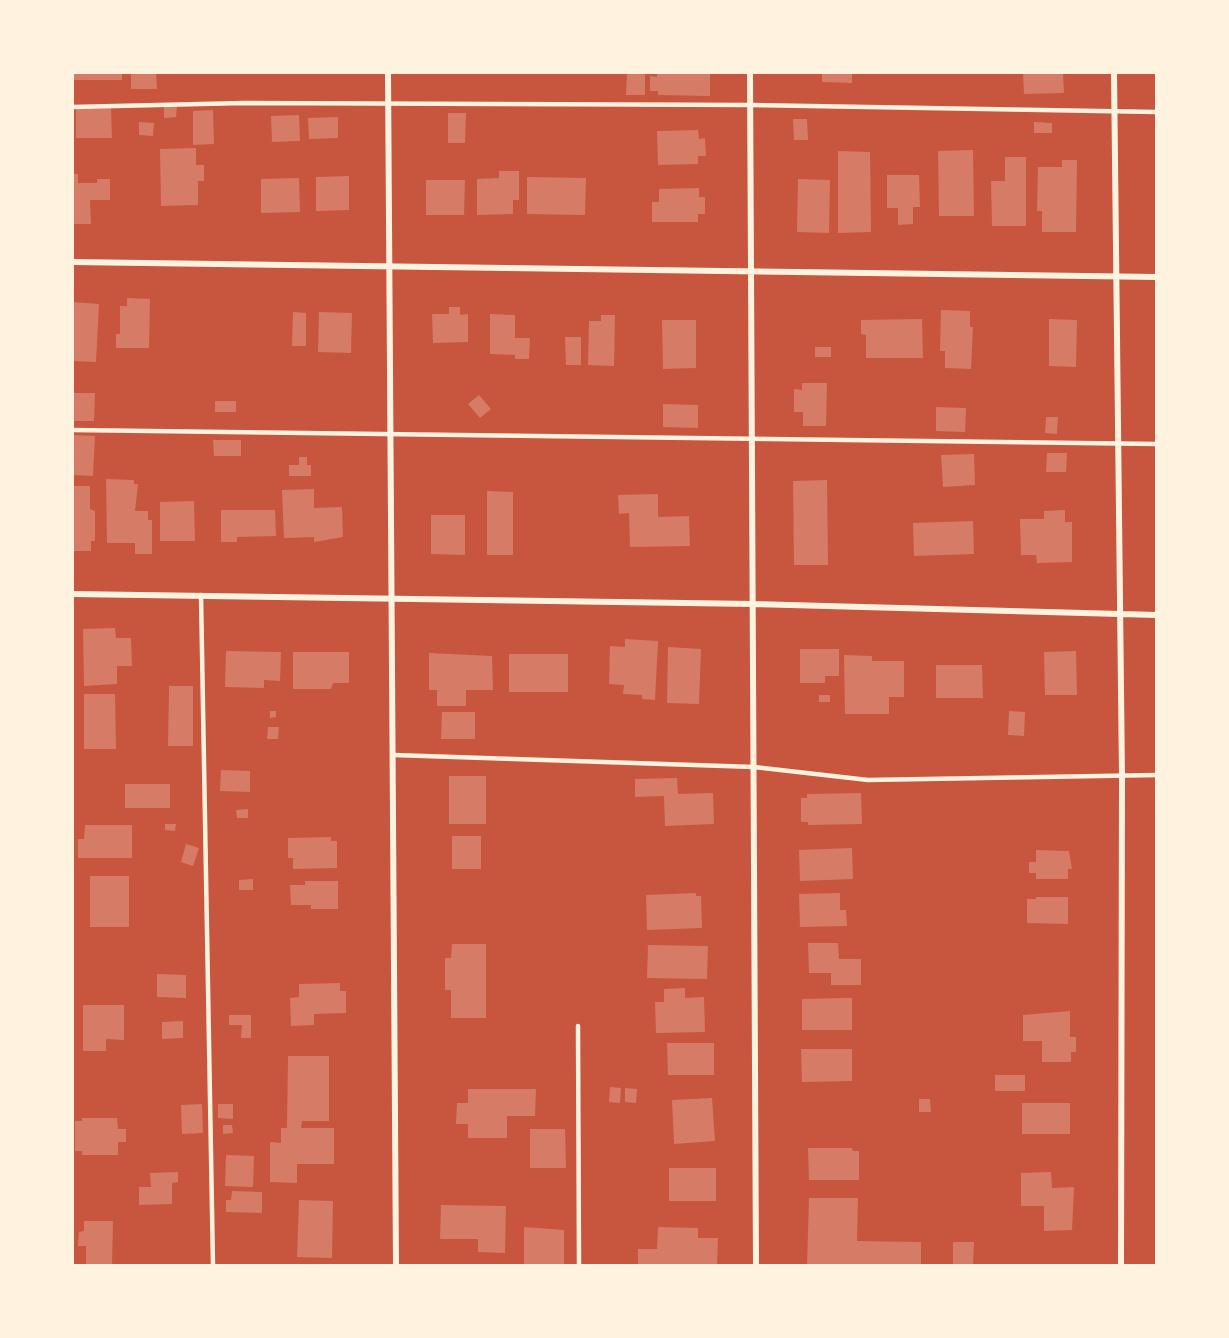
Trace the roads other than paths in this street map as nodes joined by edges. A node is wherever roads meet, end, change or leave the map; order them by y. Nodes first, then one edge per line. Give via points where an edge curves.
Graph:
1 (388, 72) edge
2 (750, 72) edge
3 (1114, 72) edge
4 (388, 104) junction
5 (751, 105) junction
6 (72, 107) edge
7 (1115, 111) junction
8 (1157, 112) edge
9 (72, 262) edge
10 (390, 266) junction
11 (752, 271) junction
12 (1118, 276) junction
13 (1157, 277) edge
14 (72, 430) edge
15 (391, 434) junction
16 (752, 438) junction
17 (1117, 443) junction
18 (1157, 444) edge
19 (72, 594) edge
20 (201, 595) junction
21 (392, 598) junction
22 (753, 604) junction
23 (1120, 615) junction
24 (1157, 615) edge
25 (394, 755) junction
26 (754, 767) junction
27 (1157, 775) edge
28 (1122, 776) junction
29 (578, 1026) dead end
30 (213, 1266) edge
31 (396, 1266) edge
32 (579, 1266) edge
33 (756, 1266) edge
34 (1121, 1266) edge

1 - 4 street
2 - 5 street
3 - 7 street
4 - 5 lane
4 - 6 lane
4 - 10 street
5 - 7 lane
5 - 11 street
7 - 8 lane
7 - 12 street
9 - 10 street
10 - 11 street
10 - 15 street
11 - 12 street
11 - 16 street
12 - 13 street
12 - 17 street
14 - 15 lane
15 - 16 lane
15 - 21 street
16 - 17 lane
16 - 22 street
17 - 18 lane
17 - 23 street
19 - 20 street
20 - 21 street
20 - 30 lane
21 - 22 street
21 - 25 street
22 - 23 street
22 - 26 street
23 - 24 street
23 - 28 street
25 - 26 lane
25 - 31 street
26 - 28 lane via 868,780
26 - 33 street
27 - 28 lane
28 - 34 street
29 - 32 lane

